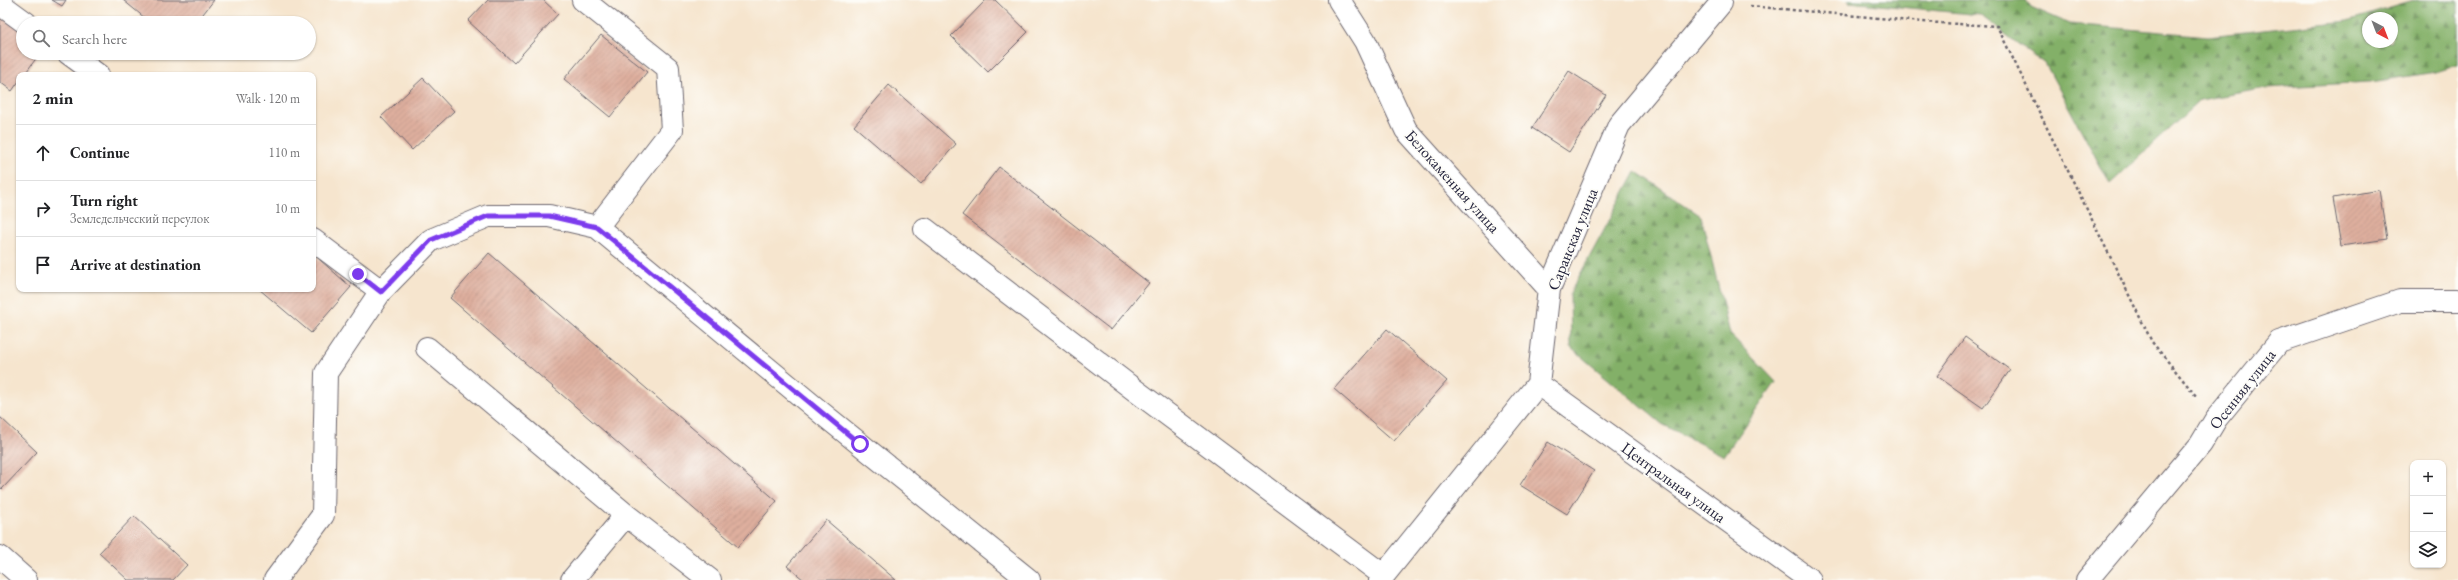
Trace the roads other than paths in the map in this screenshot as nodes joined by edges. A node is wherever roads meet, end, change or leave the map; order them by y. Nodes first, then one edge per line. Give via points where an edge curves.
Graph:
1 (583, 0) edge
2 (1339, 0) edge
3 (1721, 3) road end
4 (0, 4) edge
5 (16, 16) edge
6 (78, 60) edge
7 (94, 72) edge
8 (597, 227) junction
9 (926, 229) dead end
10 (316, 242) edge
11 (1549, 289) junction
12 (381, 292) junction
13 (2458, 301) edge
14 (427, 348) dead end
15 (1538, 384) junction
16 (626, 515) junction
17 (0, 557) edge
18 (1381, 578) edge
19 (26, 580) edge
20 (275, 580) edge
21 (572, 580) edge
22 (710, 580) edge
23 (1028, 580) edge
24 (1810, 580) edge
25 (2087, 580) edge

1 - 8 street via 668,68 672,130
2 - 11 street, Белокаменная улица via 1365,41 1406,130
3 - 11 street, Саранская улица via 1619,125
4 - 5 street
6 - 7 street
8 - 12 street via 549,216 488,216 431,240
8 - 23 street
9 - 18 street
10 - 12 street
11 - 15 street, Саранская улица
12 - 20 street via 326,373 323,515
13 - 25 street, Осенняя улица via 2400,301 2279,342 2216,419 2201,444
14 - 16 street
15 - 18 street
15 - 24 street, Центральная улица
16 - 21 street
16 - 22 street
17 - 19 street

